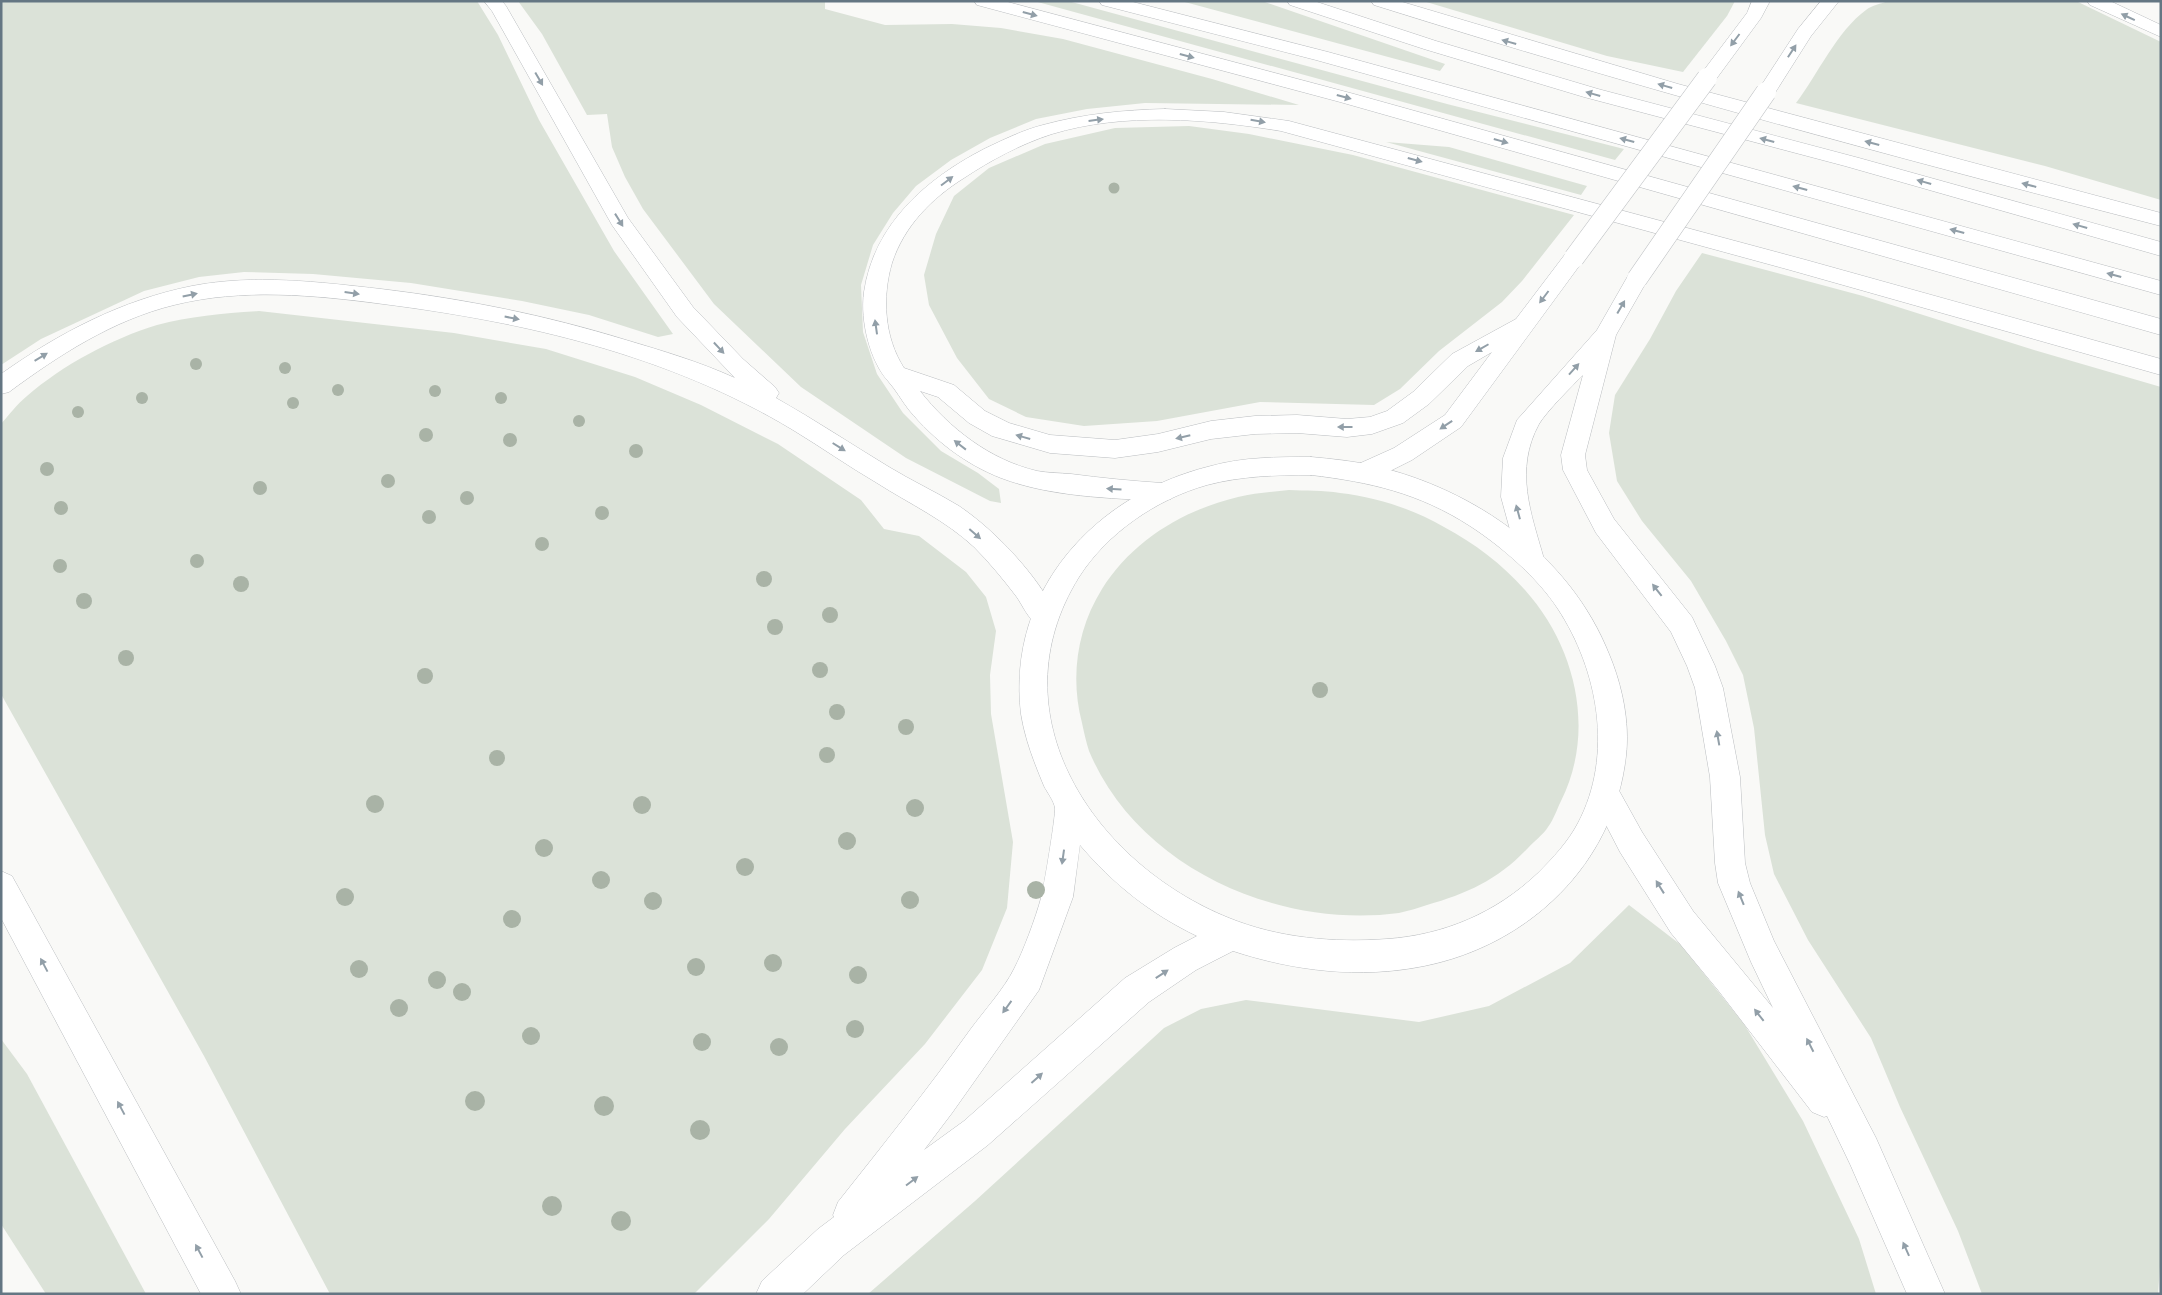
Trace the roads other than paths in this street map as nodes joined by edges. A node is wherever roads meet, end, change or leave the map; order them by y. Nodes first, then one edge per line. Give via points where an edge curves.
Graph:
1 (493, 1) edge
2 (983, 1) edge
3 (1108, 1) edge
4 (1296, 1) edge
5 (1380, 1) edge
6 (1761, 1) edge
7 (1830, 1) edge
8 (2096, 1) edge
9 (2161, 32) edge
10 (2161, 220) edge
11 (2161, 249) edge
12 (2161, 288) edge
13 (1524, 324) junction
14 (2161, 327) edge
15 (1605, 335) junction
16 (2161, 367) edge
17 (893, 372) junction
18 (1, 386) edge
19 (798, 421) junction
20 (1363, 473) junction
21 (1162, 492) junction
22 (1530, 559) junction
23 (1044, 615) junction
24 (1606, 796) junction
25 (1070, 809) junction
26 (3, 886) edge
27 (1231, 935) junction
28 (1863, 1151) junction
29 (831, 1242) junction
30 (222, 1294) edge
31 (775, 1294) edge
32 (1926, 1294) edge

1 -> 19 highway via 619,220 685,312 735,365
2 -> 14 highway via 1347,98
12 -> 3 highway via 1322,56
11 -> 4 highway via 1591,93
10 -> 5 highway via 1598,67
6 -> 13 highway, bridge via 1755,14
15 -> 7 highway, bridge via 1637,279 1804,32
9 -> 8 highway
13 -> 17 highway via 1460,360 1421,398 1395,417 1372,425 1347,428 1297,424 1211,430 1115,449 1050,444 1001,430 977,417 946,391
13 -> 20 highway via 1453,421 1403,454
22 -> 15 highway via 1514,497 1515,458 1529,420
28 -> 15 highway via 1762,952 1734,883 1725,777 1709,688 1701,666 1682,625 1606,526 1575,470 1573,455
17 -> 16 highway via 876,329 873,306 878,272 891,241 910,213 929,194 982,158 1048,129 1131,116 1177,115 1246,119 1319,134
21 -> 17 highway via 1032,479 974,455 917,405
18 -> 19 highway via 36,360 78,336 155,303 228,289 325,289 451,306 554,326 722,381
19 -> 23 highway via 958,519 995,551
20 - 21 highway via 1311,466 1259,467 1209,476
20 - 22 highway via 1424,491 1481,520
21 - 23 highway via 1124,514 1091,542 1064,576
22 - 24 highway via 1566,599 1593,644 1609,693 1614,745
23 - 25 highway via 1034,661 1034,710 1046,759
24 - 27 highway via 1586,840 1556,879 1516,912 1468,937 1412,952 1351,957 1290,951
28 -> 24 highway via 1682,922
25 - 27 highway via 1111,859 1166,903
25 -> 29 highway via 1057,898 1028,979 940,1101
30 -> 26 highway
29 -> 27 highway via 976,1133 1137,990 1185,959
32 -> 28 highway
29 - 31 highway

